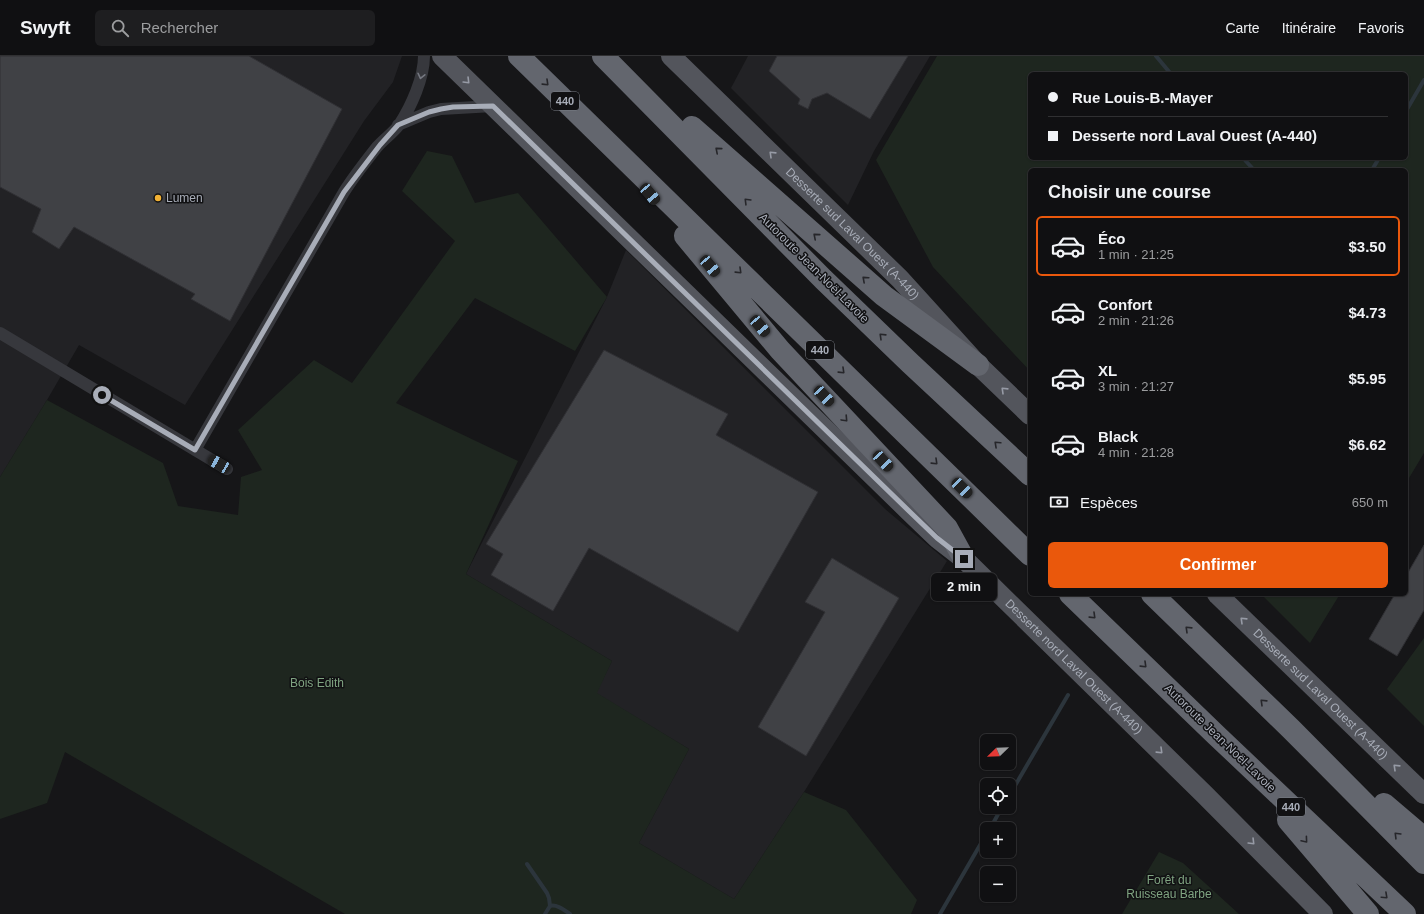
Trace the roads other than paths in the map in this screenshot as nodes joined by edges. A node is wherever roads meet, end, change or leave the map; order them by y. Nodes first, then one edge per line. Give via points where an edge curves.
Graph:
1 (424, 56) edge
2 (442, 56) edge
3 (519, 56) edge
4 (603, 56) edge
5 (611, 56) edge
6 (671, 56) edge
7 (493, 106) junction
8 (398, 125) junction
9 (610, 146) junction
10 (0, 333) edge
11 (978, 365) junction
12 (1028, 413) edge
13 (195, 450) junction
14 (227, 469) dead end
15 (1028, 473) edge
16 (1028, 553) edge
17 (964, 559) junction
18 (1072, 596) edge
19 (1154, 596) edge
20 (1219, 596) edge
21 (1291, 729) junction
22 (1216, 735) junction
23 (1424, 794) edge
24 (1424, 838) edge
25 (1424, 863) edge
26 (1323, 914) edge
27 (1368, 914) edge
28 (1404, 914) edge

1 -> 8 street via 420,82
2 -> 7 main road, Desserte nord Laval Ouest (A-440)
3 -> 9 highway, 440
15 -> 4 highway, Autoroute Jean-Noël-Lavoie via 823,279
11 -> 5 highway via 884,296
11 -> 6 main road, Desserte sud Laval Ouest (A-440) via 900,279
7 - 8 street via 441,109
7 - 17 main road, Desserte nord Laval Ouest (A-440) via 937,538
8 - 13 street via 370,156 344,192
9 -> 16 highway, 440
9 -> 17 highway via 780,350 947,528
10 - 13 street
12 -> 11 main road, Desserte sud Laval Ouest (A-440)
13 - 14 street
17 -> 26 main road, Desserte nord Laval Ouest (A-440)
18 -> 22 highway, Autoroute Jean-Noël-Lavoie / 440
21 -> 19 highway
23 -> 20 main road, Desserte sud Laval Ouest (A-440)
21 - 24 highway
25 -> 21 highway
22 -> 27 highway
22 -> 28 highway, Autoroute Jean-Noël-Lavoie / 440

